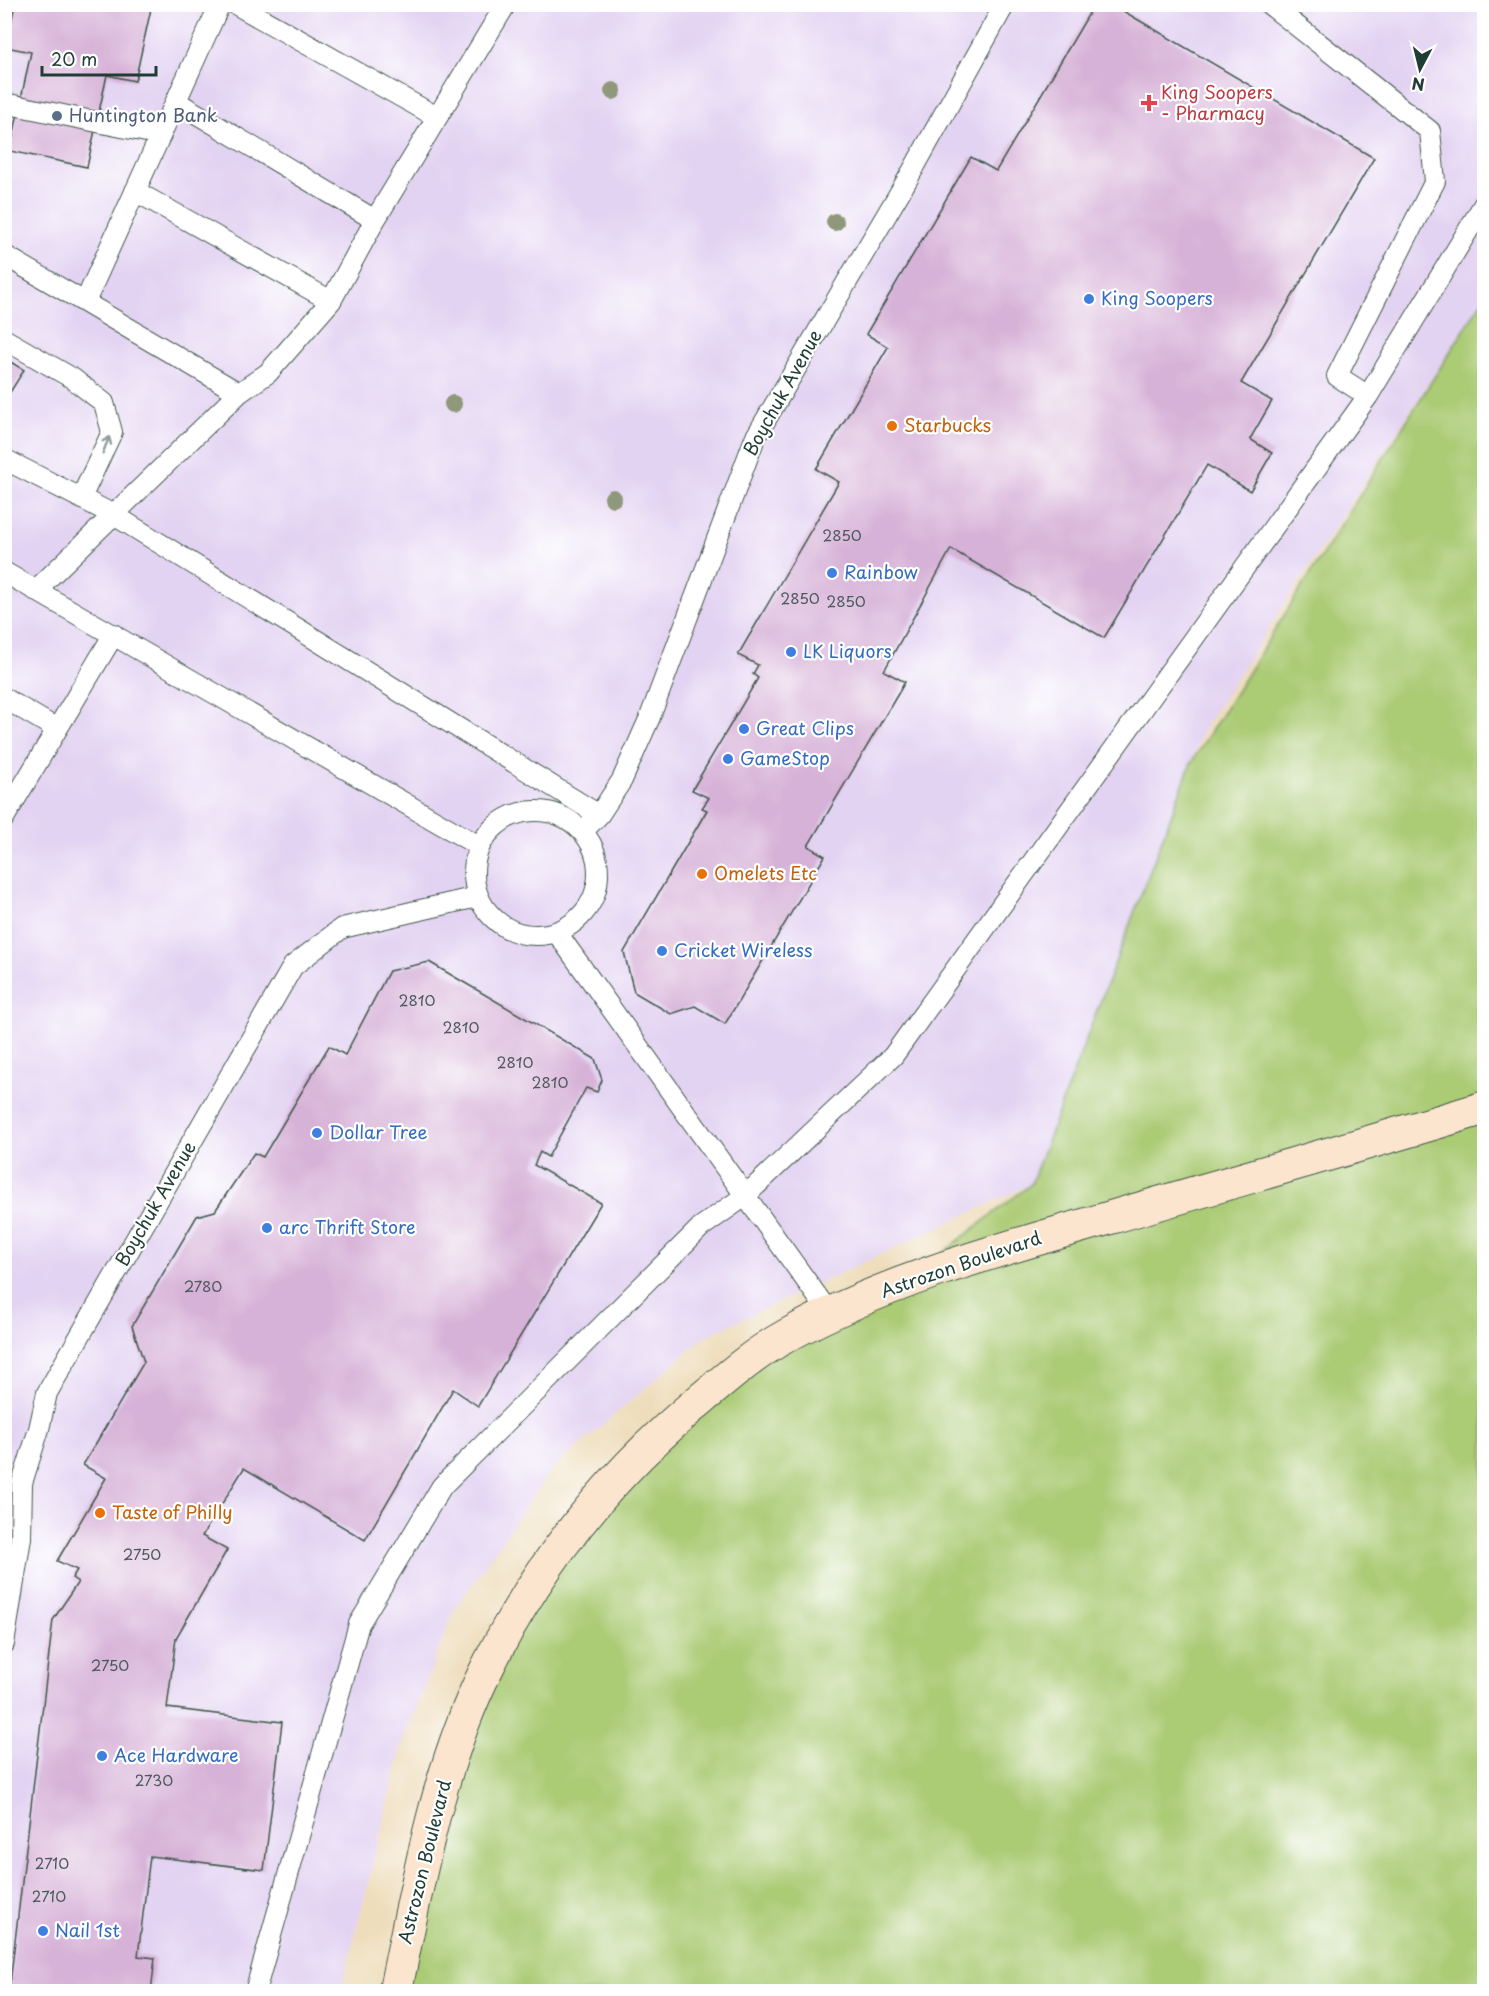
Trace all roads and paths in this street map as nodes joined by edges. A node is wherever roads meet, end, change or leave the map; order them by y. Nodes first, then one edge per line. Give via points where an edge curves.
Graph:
1 (220, 4) edge
2 (235, 4) edge
3 (1005, 4) edge
4 (1269, 4) edge
5 (505, 5) edge
6 (177, 102) junction
7 (4, 103) edge
8 (438, 117) junction
9 (161, 135) junction
10 (135, 191) junction
11 (1485, 204) edge
12 (375, 220) junction
13 (4, 255) edge
14 (331, 301) junction
15 (85, 302) junction
16 (4, 339) edge
17 (239, 393) junction
18 (1368, 396) junction
19 (4, 459) edge
20 (81, 498) junction
21 (114, 515) junction
22 (4, 572) edge
23 (36, 590) junction
24 (114, 634) junction
25 (4, 698) edge
26 (57, 729) junction
27 (599, 815) junction
28 (4, 818) edge
29 (583, 831) junction
30 (479, 846) junction
31 (477, 897) junction
32 (557, 933) junction
33 (1485, 1108) edge
34 (745, 1196) junction
35 (830, 1314) junction
36 (4, 1644) edge
37 (255, 1992) edge
38 (395, 1992) edge

1 - 6 lane
2 - 8 lane
3 - 27 lane, Boychuk Avenue via 910,175 754,438 650,717 622,780
4 - 18 lane via 1430,131 1435,181 1337,376
5 - 8 lane
6 - 9 lane
6 - 12 lane
7 - 9 lane
8 - 12 lane
9 - 10 lane
10 - 14 lane
10 - 15 lane
11 - 18 lane
12 - 14 lane
13 - 15 lane
14 - 17 lane via 268,373
15 - 17 lane
20 -> 16 lane via 112,432 104,403 72,378
17 - 21 lane
18 - 34 lane via 893,1056
19 - 20 lane
20 - 21 lane
21 - 23 lane
21 - 27 lane
22 - 23 lane
23 - 24 lane
24 - 26 lane
24 - 30 lane
25 - 26 lane
26 - 28 lane
27 - 29 lane, Boychuk Avenue
29 - 30 lane via 555,814 533,810 509,816 491,829
29 - 32 lane via 595,852 599,873 594,899 577,922
30 - 31 lane via 473,867
31 - 32 lane via 489,916 506,929 526,936
31 - 36 lane, Boychuk Avenue via 342,928 293,966 47,1393 22,1483 21,1538
32 - 34 lane
33 - 35 main road, Astrozon Boulevard via 1005,1248 909,1279
34 - 35 lane
34 - 37 lane via 701,1227 442,1486 359,1624
35 - 38 main road, Astrozon Boulevard via 743,1364 667,1427 601,1494 520,1605 485,1671 456,1742 430,1823

